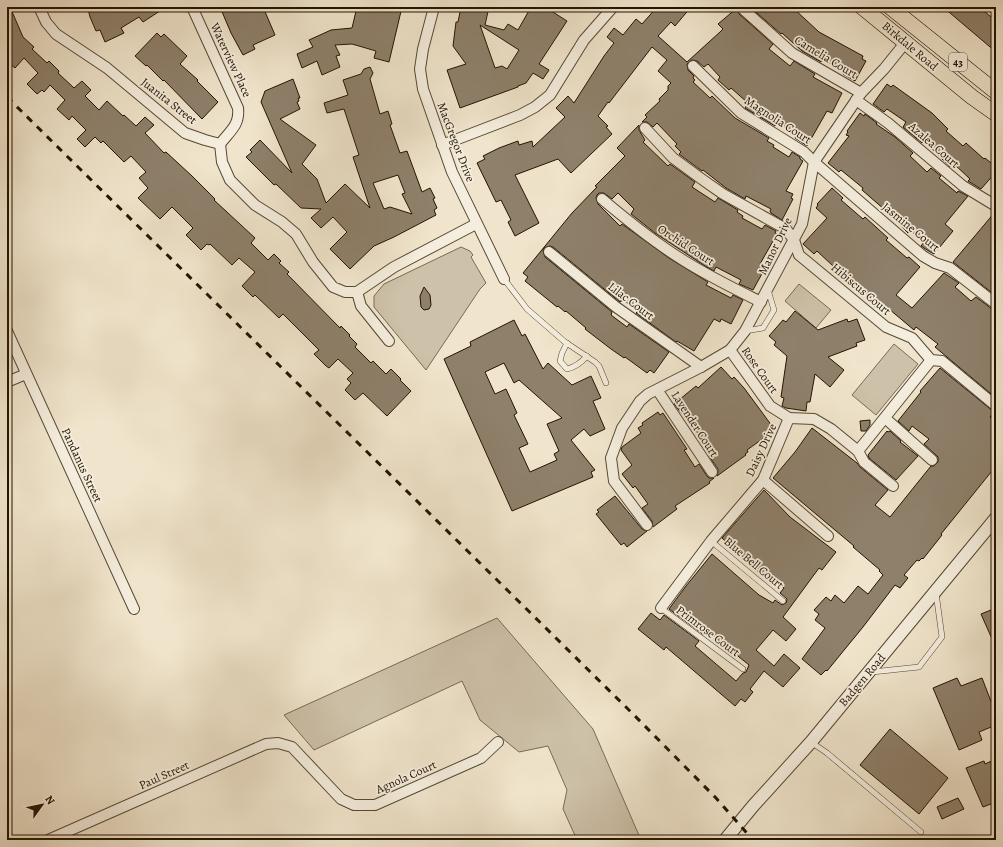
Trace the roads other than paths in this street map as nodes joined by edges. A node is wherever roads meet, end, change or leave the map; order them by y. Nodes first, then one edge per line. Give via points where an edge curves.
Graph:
1 (39, 7) edge
2 (192, 7) edge
3 (434, 7) edge
4 (613, 7) edge
5 (862, 7) edge
6 (890, 7) edge
7 (743, 9) dead end
8 (905, 43) junction
9 (693, 66) dead end
10 (996, 92) edge
11 (859, 97) junction
12 (996, 114) edge
13 (645, 128) dead end
14 (220, 144) junction
15 (442, 145) junction
16 (814, 162) junction
17 (602, 199) dead end
18 (996, 206) edge
19 (476, 224) junction
20 (794, 240) junction
21 (550, 252) dead end
22 (504, 279) joint
23 (768, 289) junction
24 (357, 292) junction
25 (761, 302) junction
26 (996, 304) edge
27 (7, 331) edge
28 (745, 331) junction
29 (389, 341) dead end
30 (567, 343) junction
31 (730, 350) junction
32 (586, 356) junction
33 (932, 360) junction
34 (701, 367) junction
35 (26, 374) junction
36 (7, 382) edge
37 (606, 383) dead end
38 (658, 390) junction
39 (996, 406) edge
40 (789, 418) junction
41 (885, 418) junction
42 (858, 451) junction
43 (932, 460) dead end
44 (712, 472) dead end
45 (763, 480) junction
46 (894, 486) dead end
47 (996, 518) edge
48 (647, 525) dead end
49 (828, 536) dead end
50 (711, 540) junction
51 (935, 592) junction
52 (783, 601) dead end
53 (661, 608) joint
54 (134, 609) dead end
55 (742, 669) dead end
56 (869, 672) junction
57 (498, 742) dead end
58 (811, 742) junction
59 (292, 747) joint
60 (921, 832) dead end
61 (48, 840) edge
62 (726, 840) edge

1 - 14 street, Juanita Street via 46,22 56,34 107,68 185,133
2 - 14 street, Waterview Place via 238,108 239,118 236,125
3 - 15 street, MacGregor Drive via 420,69 423,89
4 - 15 street via 584,40 550,95 520,115
5 - 8 main road, Birkdale Road / 43
6 - 10 main road, Birkdale Road / 43
7 - 11 street, Camelia Court via 792,53
8 - 11 street, Manor Drive
8 - 12 main road, Birkdale Road / 43
9 - 16 street, Magnolia Court via 741,113 804,152
11 - 16 street, Manor Drive
11 - 18 street, Azalea Court via 963,186
13 - 20 street, Hibiscus Court via 673,158 723,194 786,229
14 - 24 street via 222,162 230,180 254,205 296,234 313,262 333,287 345,292
15 - 19 street, MacGregor Drive
16 - 20 street, Manor Drive via 802,224
16 - 26 street, Jasmine Court via 923,256 950,268
17 - 25 street, Orchid Court via 638,229 681,259
19 - 22 street, MacGregor Drive
19 - 24 street via 394,267
20 - 23 street, Manor Drive
20 - 33 street, Hibiscus Court via 799,255 886,327 912,338
21 - 34 street, Lilac Court via 616,307
22 - 30 lane via 527,309
23 - 25 street, Manor Drive
23 - 28 lane via 774,310 763,328
24 - 29 street via 361,306
25 - 28 street, Manor Drive
27 - 35 street, Pandanus Street
28 - 31 street, Manor Drive
30 - 32 lane
30 - 32 lane via 560,362 567,369 581,363
31 - 34 street, Manor Drive
31 - 40 street, Rose Court via 770,406
32 - 37 lane via 599,366
33 - 39 street, Hibiscus Court via 942,361
33 - 41 street
34 - 38 street, Manor Drive
35 - 36 street
35 - 54 street, Pandanus Street
38 - 44 street, Lavender Court
38 - 48 street, Manor Drive via 640,401 622,428 611,458 614,481
40 - 42 street, Daisy Drive via 814,419
40 - 45 street, Daisy Drive
41 - 42 street
41 - 43 street
42 - 46 street via 864,462
45 - 49 street
45 - 50 street, Daisy Drive
47 - 51 street, Badgen Road
50 - 52 lane, Blue Bell Court
50 - 53 street, Daisy Drive
51 - 56 street, Badgen Road
51 - 56 lane via 942,637 919,667
53 - 55 lane, Primrose Court
56 - 58 street, Badgen Road
57 - 59 street, Agnola Court via 481,758 375,805 354,805 340,799
58 - 60 lane
58 - 62 street, Badgen Road
59 - 61 street, Paul Street via 278,743 266,744

